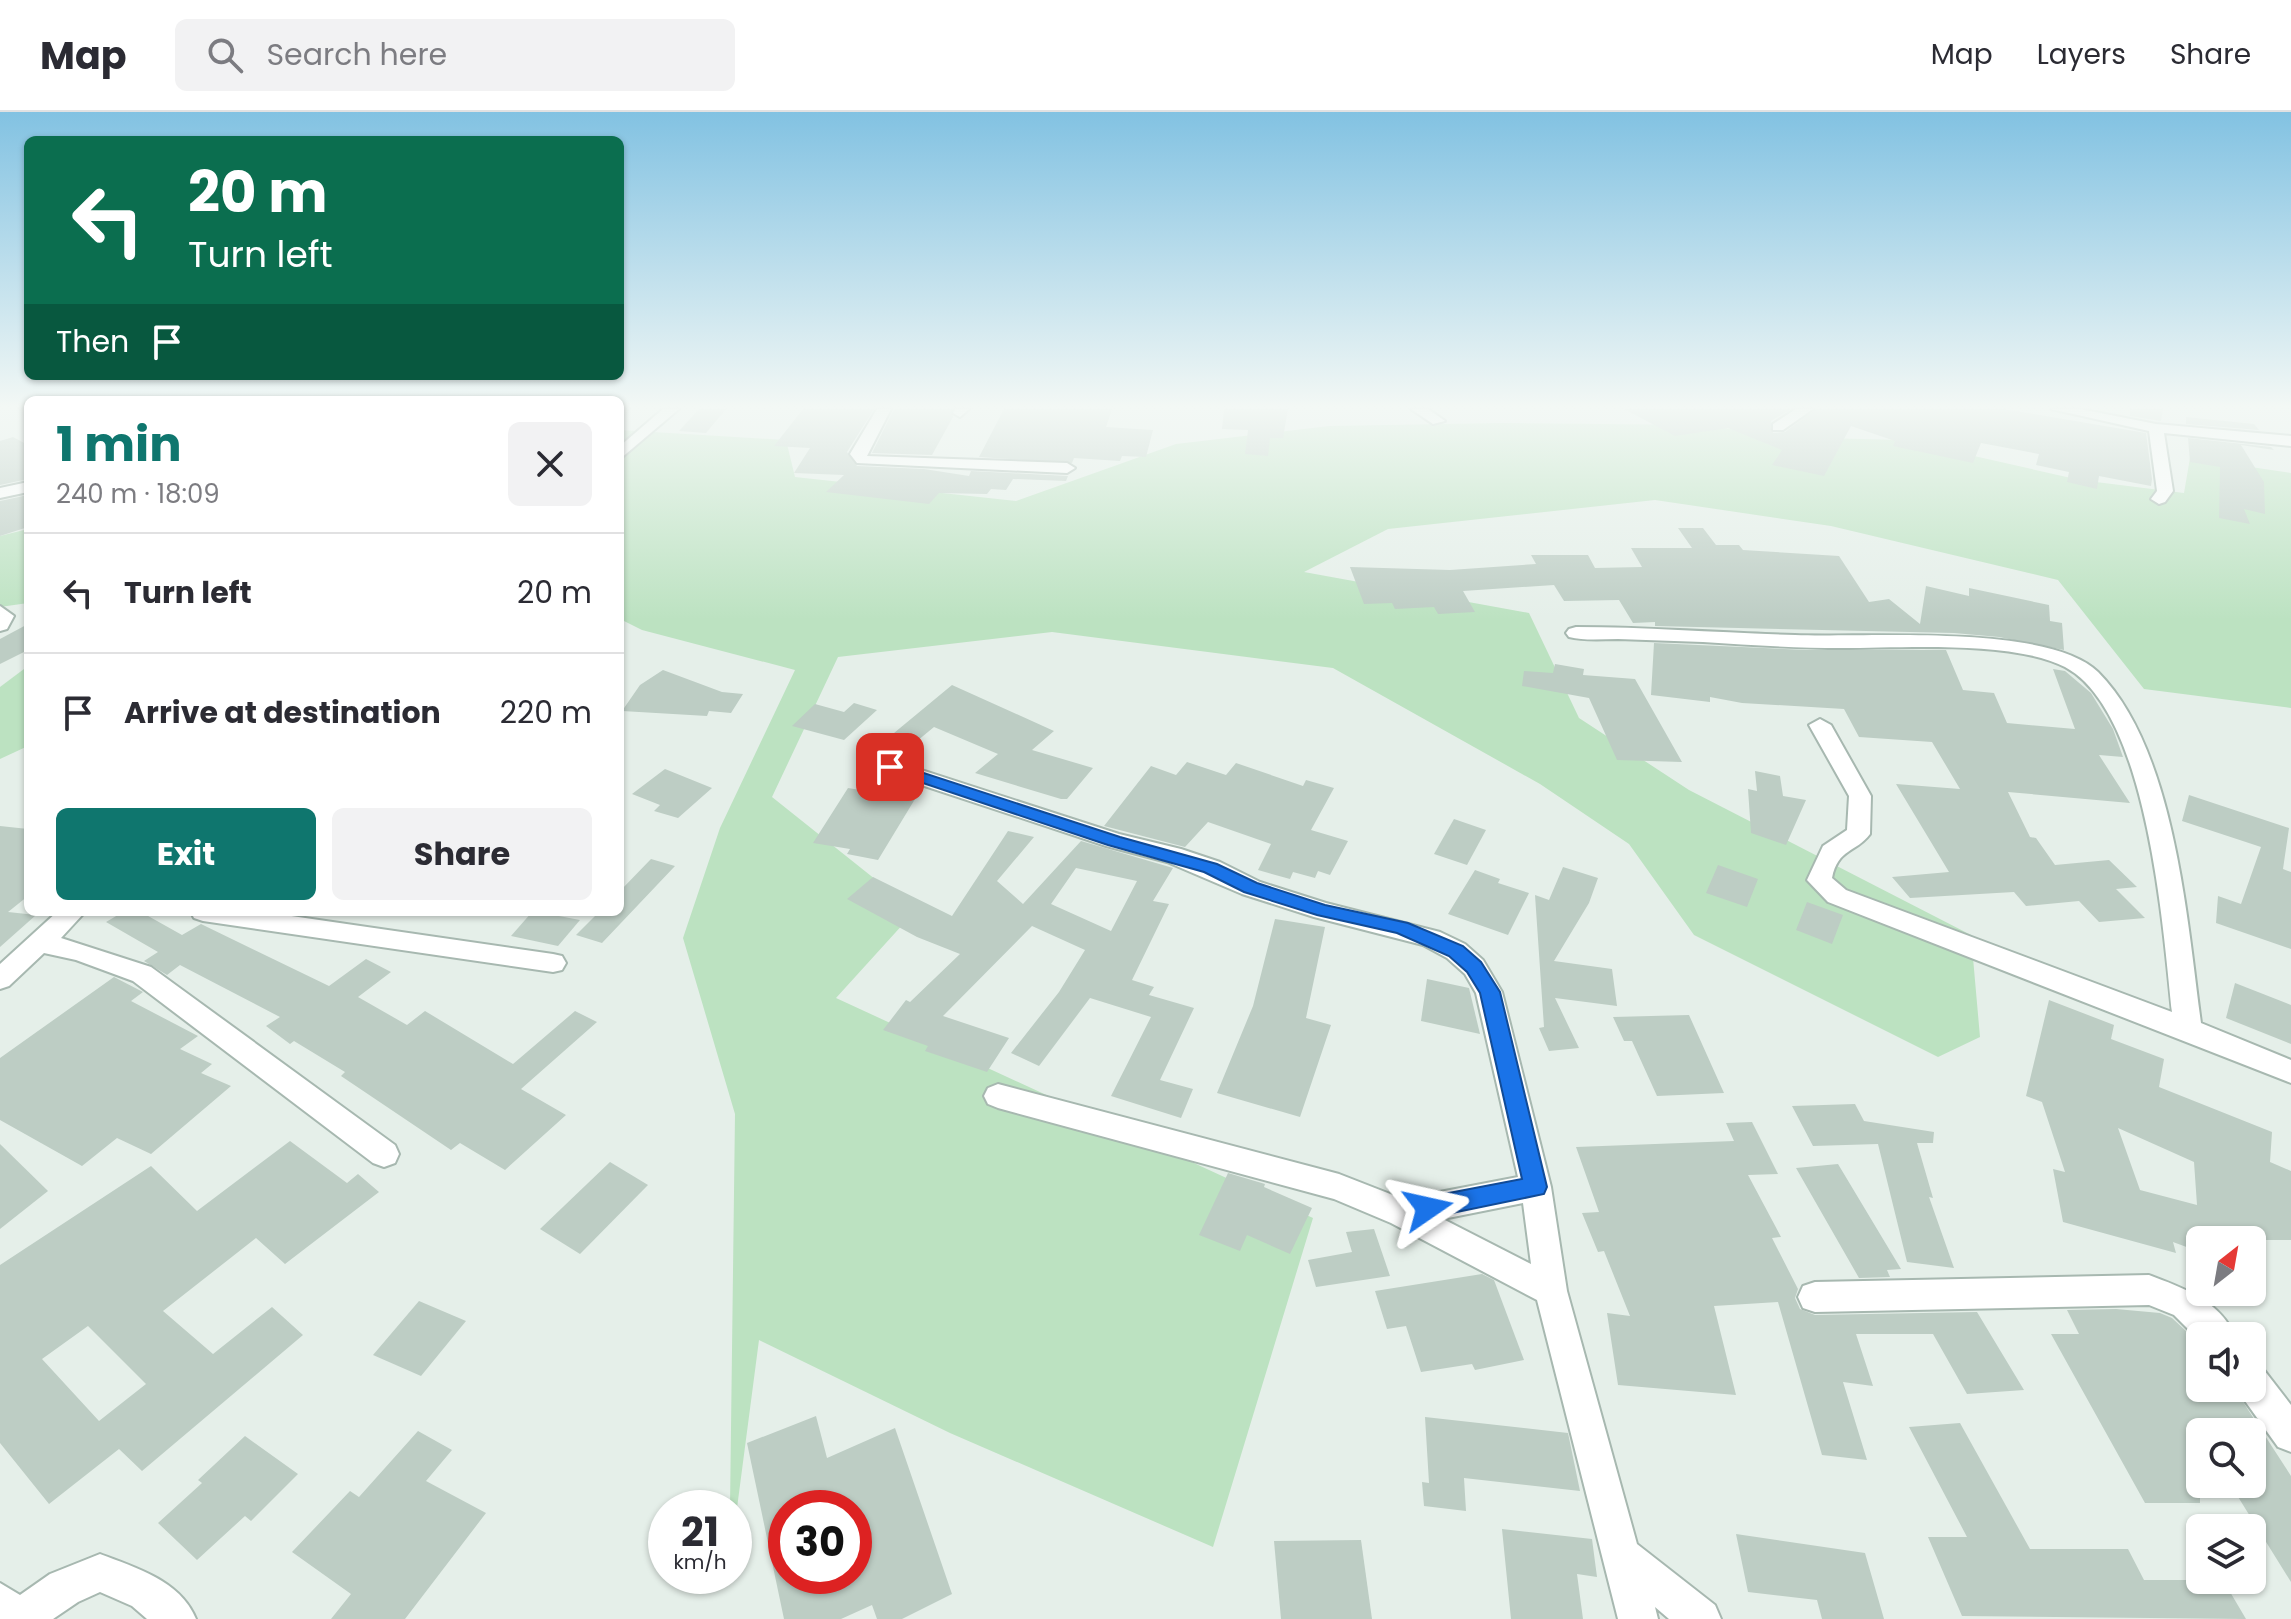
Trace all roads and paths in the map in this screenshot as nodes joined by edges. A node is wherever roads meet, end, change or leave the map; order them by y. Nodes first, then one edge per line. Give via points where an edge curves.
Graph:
1 (2163, 479) edge
2 (24, 488) edge
3 (0, 493) edge
4 (2159, 499) dead end
5 (0, 612) edge
6 (0, 625) edge
7 (1576, 633) dead end
8 (1820, 725) dead end
9 (869, 760) dead end
10 (68, 916) edge
11 (230, 916) edge
12 (38, 943) junction
13 (553, 963) dead end
14 (0, 979) edge
15 (2188, 1029) junction
16 (2291, 1072) edge
17 (998, 1096) dead end
18 (384, 1154) dead end
19 (1536, 1187) junction
20 (1402, 1213) junction
21 (1551, 1291) junction
22 (1815, 1297) dead end
23 (2204, 1322) edge
24 (2266, 1401) edge
25 (2291, 1434) edge
26 (1620, 1555) junction
27 (0, 1603) edge
28 (17, 1619) edge
29 (176, 1619) edge
30 (1638, 1619) edge
31 (1701, 1619) edge

1 - 4 street via 2165,491
2 - 3 street
5 - 6 street via 5,616
7 - 15 street via 1925,642 2044,653 2076,663 2091,676 2141,756 2157,808
8 - 15 street via 1860,796 1858,834 1839,842 1822,862 1819,880 1837,896
9 - 19 street via 1198,864 1323,911 1401,928 1456,951 1489,992
10 - 12 street
11 - 13 street
12 - 14 street
12 - 18 street via 80,951 142,974
15 - 16 street
17 - 20 street via 1339,1187
19 - 20 street
19 - 21 street
20 - 21 street
21 - 26 street
22 - 23 street via 2149,1290 2186,1304
24 - 25 street
26 - 30 street
26 - 31 street
27 - 28 street
28 - 29 street via 64,1588 100,1573 146,1592

